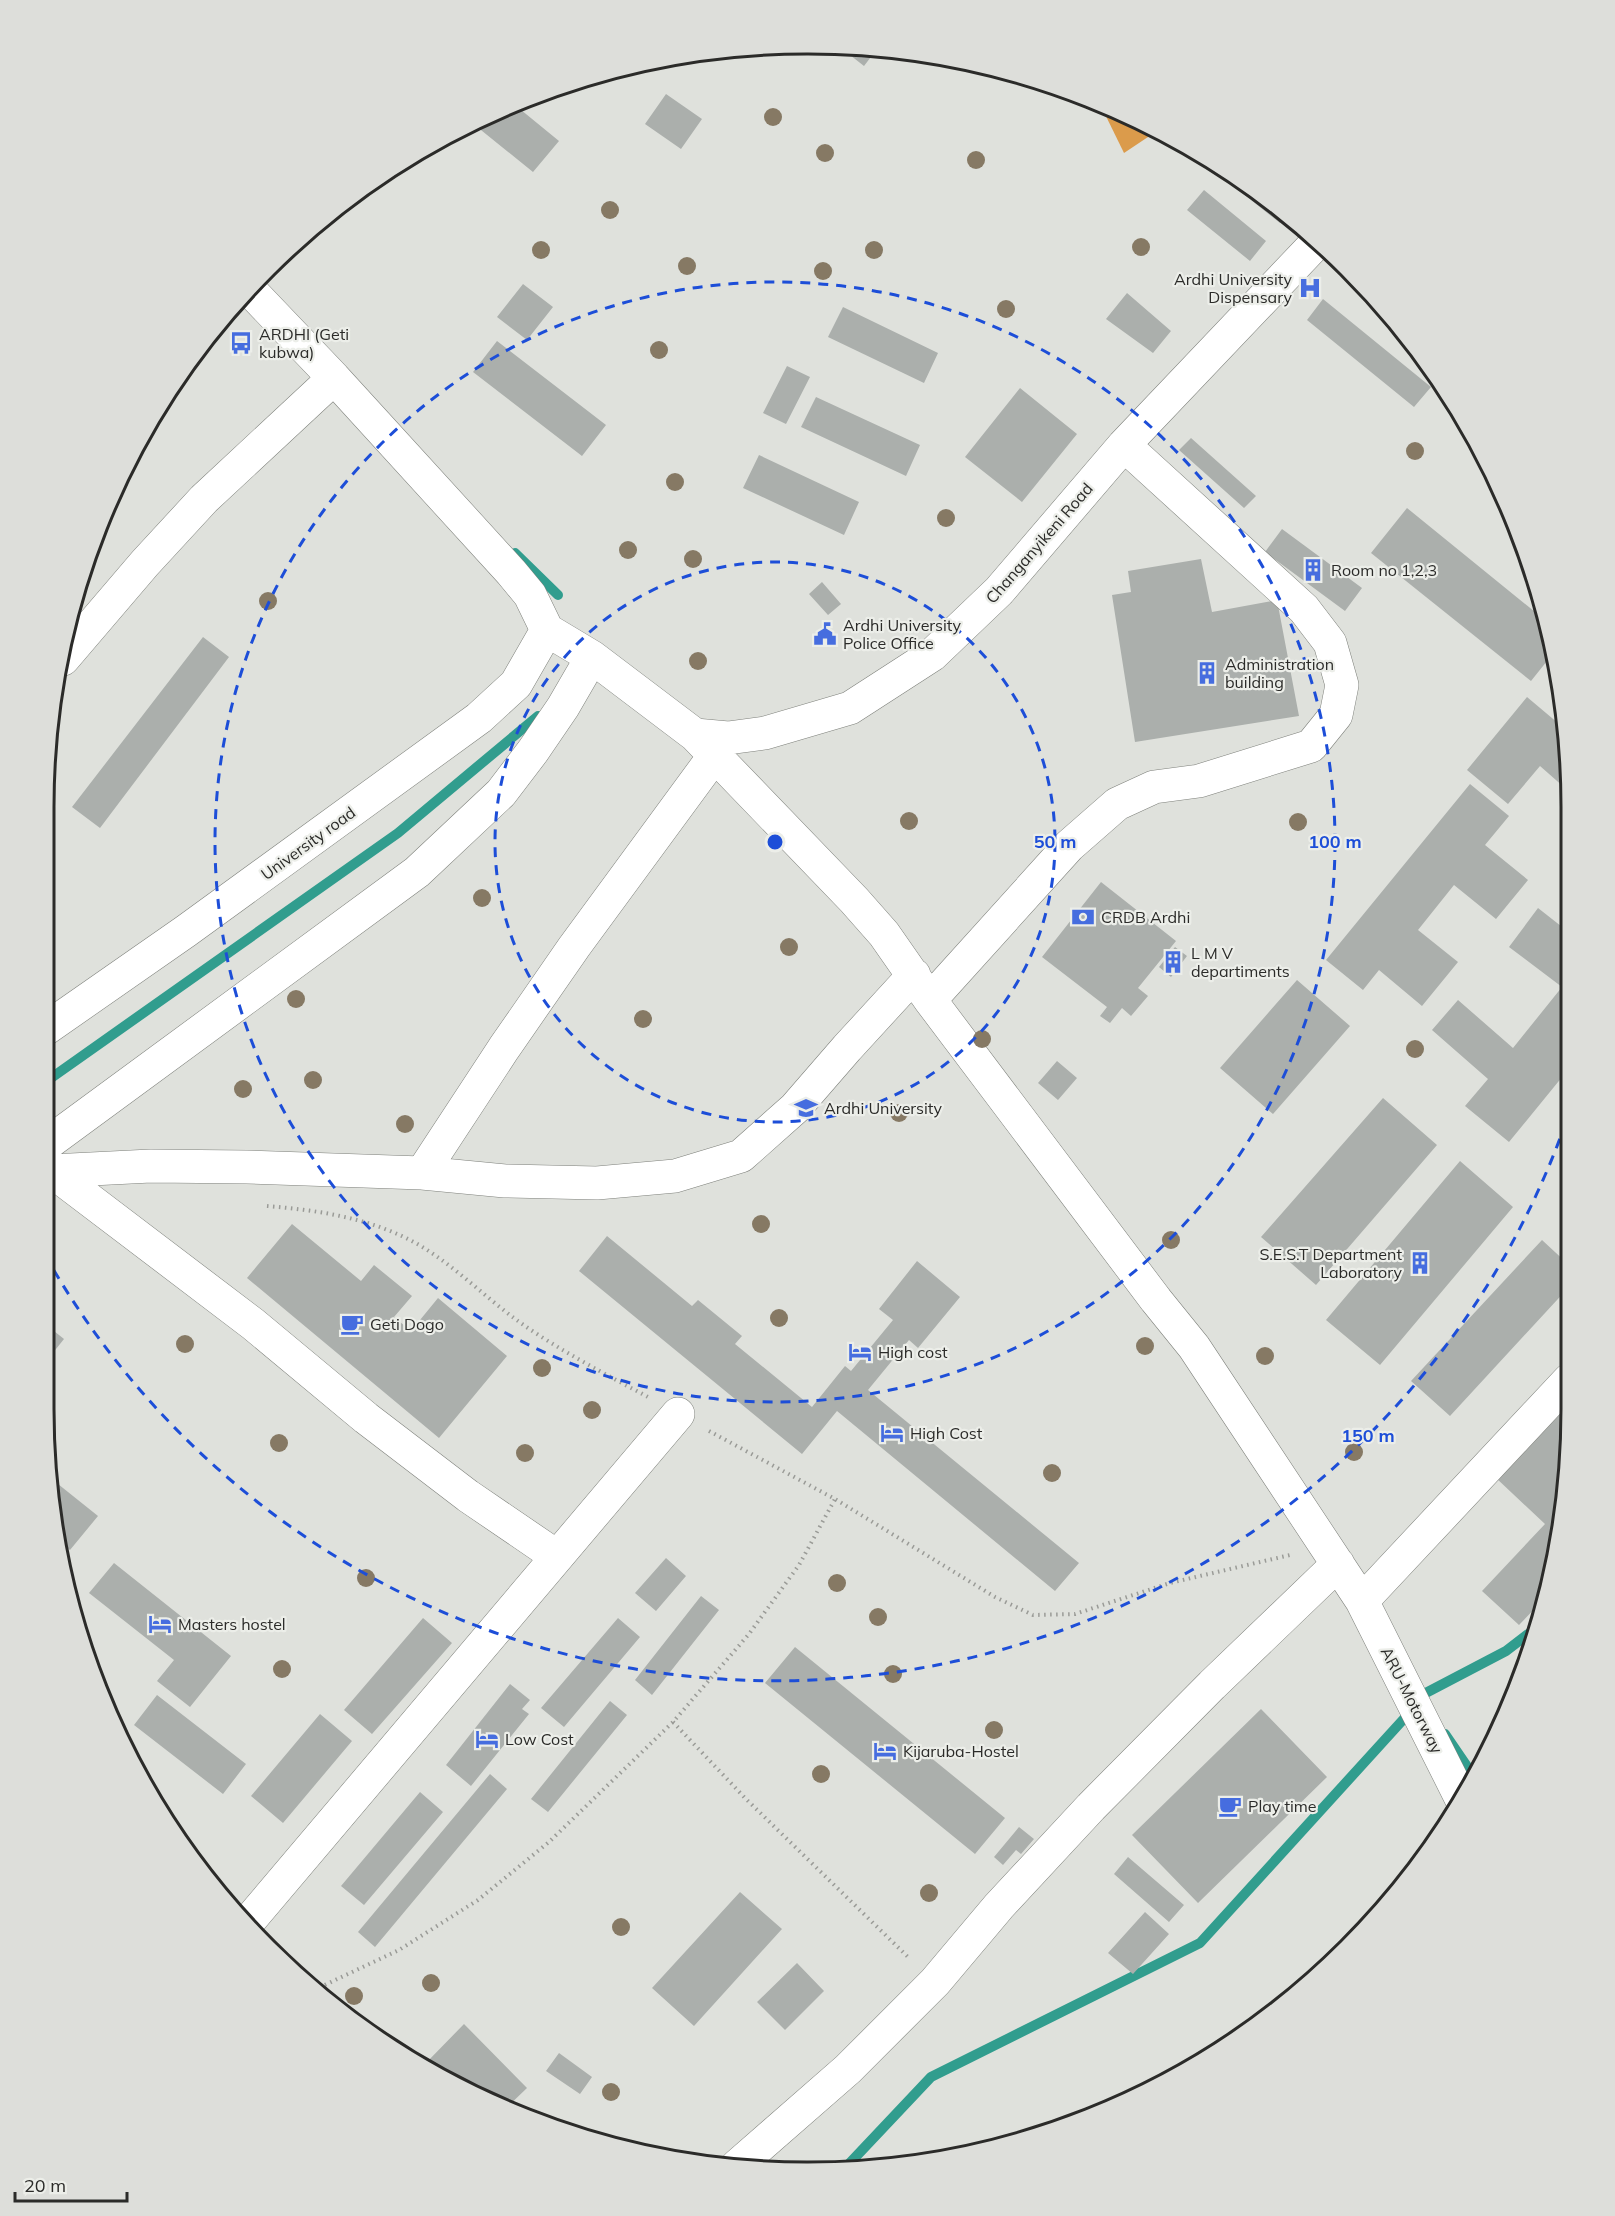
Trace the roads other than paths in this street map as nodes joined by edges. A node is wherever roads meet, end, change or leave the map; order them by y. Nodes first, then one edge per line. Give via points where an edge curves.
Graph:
1 (1311, 248) edge
2 (255, 296) edge
3 (334, 378) junction
4 (1124, 445) junction
5 (547, 630) junction
6 (70, 652) edge
7 (592, 657) junction
8 (705, 745) junction
9 (922, 988) junction
10 (54, 1023) edge
11 (54, 1155) edge
12 (54, 1161) edge
13 (54, 1167) edge
14 (422, 1173) junction
15 (1561, 1389) edge
16 (678, 1414) dead end
17 (556, 1556) junction
18 (1338, 1564) junction
19 (1362, 1601) junction
20 (1457, 1790) edge
21 (252, 1917) edge
22 (745, 2159) edge

1 - 4 street, Changanyikeni Road
2 - 3 street
3 - 5 street via 511,572 530,596
3 - 6 street via 204,499
4 - 8 street, Changanyikeni Road via 999,591 932,655 850,708 765,733
4 - 9 street via 1304,609 1330,643 1342,685 1336,716 1311,746 1198,781 1154,788 1117,804
5 - 7 street, ARU-Motorway
5 - 10 street, University road via 516,684 479,718
7 - 8 street, ARU-Motorway
7 - 11 street via 563,707 501,793 417,872
8 - 9 street, ARU-Motorway via 854,900
8 - 14 street
9 - 14 street via 847,1047 795,1108 741,1156 675,1176 597,1183 505,1181
9 - 18 street, ARU-Motorway via 1194,1347
12 - 14 street
13 - 17 street via 385,1432 468,1496
15 - 19 street
16 - 17 street
17 - 21 street
18 - 19 street, ARU-Motorway
18 - 22 street via 1099,1798 935,1982 848,2069
19 - 20 street, ARU-Motorway

